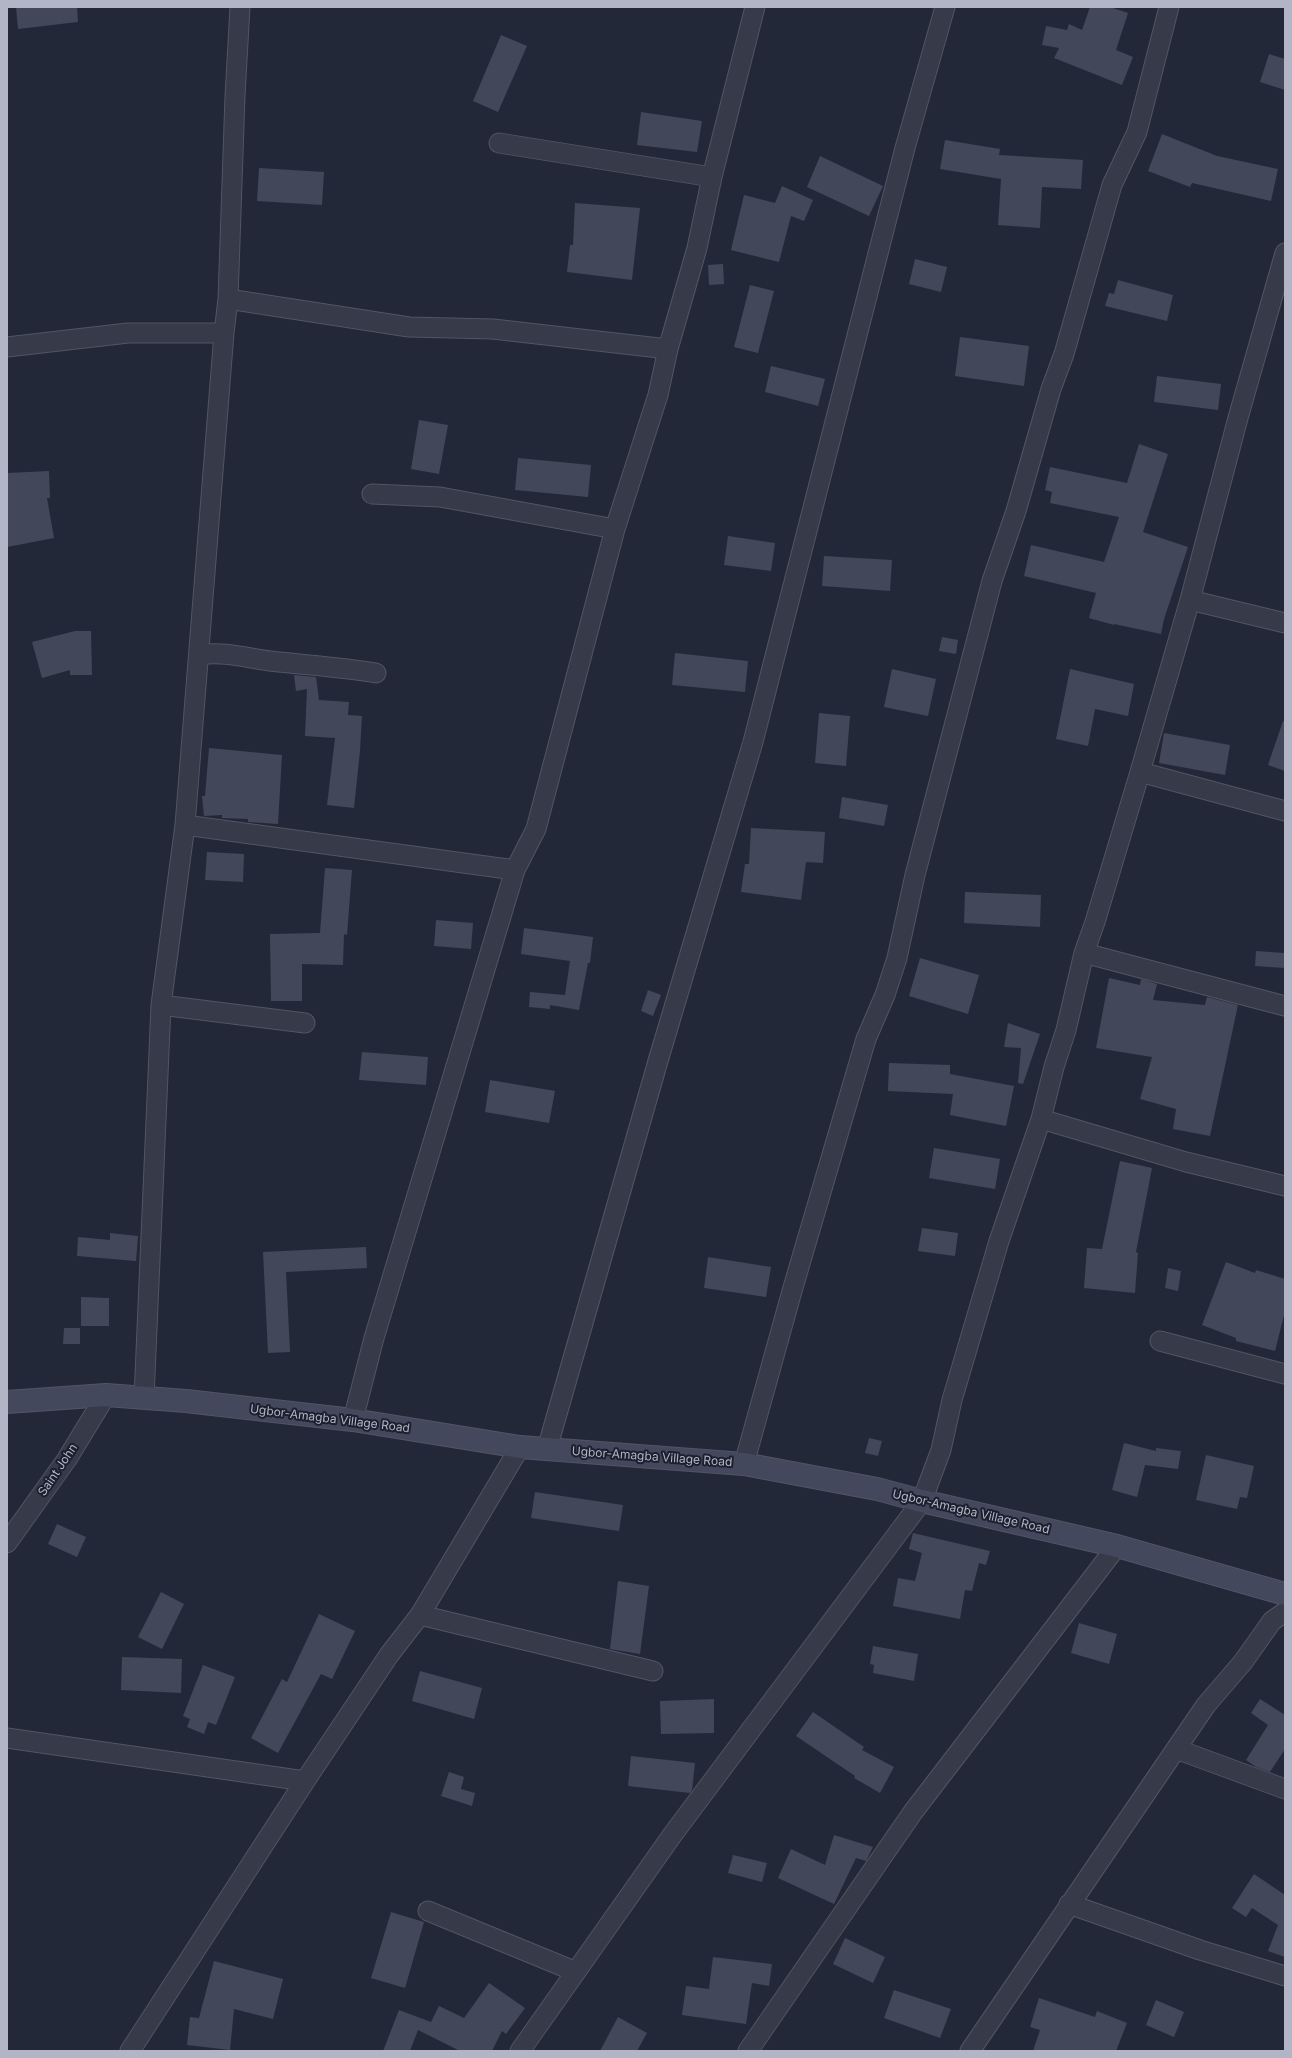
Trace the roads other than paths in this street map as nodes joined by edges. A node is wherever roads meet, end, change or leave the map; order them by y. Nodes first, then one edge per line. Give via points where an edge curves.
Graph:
1 (240, 7) edge
2 (755, 7) edge
3 (946, 7) edge
4 (1169, 7) edge
5 (499, 143) dead end
6 (712, 177) junction
7 (1285, 254) edge
8 (228, 299) junction
9 (224, 333) junction
10 (7, 347) edge
11 (668, 349) junction
12 (372, 494) dead end
13 (615, 529) junction
14 (1190, 600) junction
15 (1285, 623) edge
16 (200, 655) junction
17 (376, 673) dead end
18 (1140, 772) junction
19 (1285, 811) edge
20 (185, 825) junction
21 (515, 870) junction
22 (1084, 953) junction
23 (161, 1006) junction
24 (1285, 1006) edge
25 (305, 1023) dead end
26 (1041, 1119) junction
27 (1285, 1186) edge
28 (1160, 1340) dead end
29 (1285, 1374) edge
30 (106, 1395) junction
31 (144, 1398) junction
32 (7, 1402) edge
33 (353, 1420) junction
34 (520, 1447) junction
35 (547, 1449) junction
36 (744, 1464) junction
37 (922, 1502) junction
38 (7, 1543) edge
39 (1116, 1546) junction
40 (1285, 1594) edge
41 (1285, 1612) edge
42 (420, 1615) junction
43 (653, 1671) dead end
44 (7, 1738) edge
45 (1176, 1750) junction
46 (305, 1781) junction
47 (1285, 1789) edge
48 (1069, 1904) junction
49 (428, 1911) dead end
50 (574, 1971) junction
51 (1285, 1976) edge
52 (972, 2050) edge
53 (130, 2051) edge
54 (520, 2051) edge
55 (748, 2051) edge

1 - 8 street
2 - 6 street
3 - 35 street via 905,148 753,742 660,1054
4 - 36 street via 1137,132 1112,185 1064,354 992,581 897,958 885,995 866,1039
5 - 6 street
6 - 11 street via 697,248
7 - 14 street
8 - 9 street
8 - 11 street via 409,328 492,329
9 - 10 street via 128,333
9 - 16 street
11 - 13 street via 658,395
12 - 13 street via 440,497
13 - 21 street via 536,829
14 - 15 street
14 - 18 street
16 - 17 street via 212,653 336,666
16 - 20 street
18 - 19 street
18 - 22 street
20 - 21 street
20 - 23 street
21 - 33 street via 374,1338
22 - 24 street
22 - 26 street
23 - 25 street
23 - 31 street
26 - 27 street via 1186,1162
26 - 37 street via 999,1241 952,1400 941,1450
28 - 29 street
30 - 31 street, Ugbor-Amagba Village Road
30 - 32 street, Ugbor-Amagba Village Road
30 - 38 street, Saint John via 67,1459
31 - 33 street, Ugbor-Amagba Village Road
33 - 34 street, Ugbor-Amagba Village Road
34 - 35 street, Ugbor-Amagba Village Road
34 - 42 street
35 - 36 street, Ugbor-Amagba Village Road
36 - 37 street, Ugbor-Amagba Village Road via 877,1489
37 - 39 street, Ugbor-Amagba Village Road
37 - 50 street via 752,1727
39 - 40 street, Ugbor-Amagba Village Road
39 - 55 street via 913,1812
41 - 45 street via 1272,1621 1243,1662 1206,1705
42 - 43 street
42 - 46 street via 389,1655
44 - 46 street
45 - 47 street
45 - 48 street
46 - 53 street
48 - 51 street via 1200,1950
48 - 52 street
49 - 50 street
50 - 54 street

